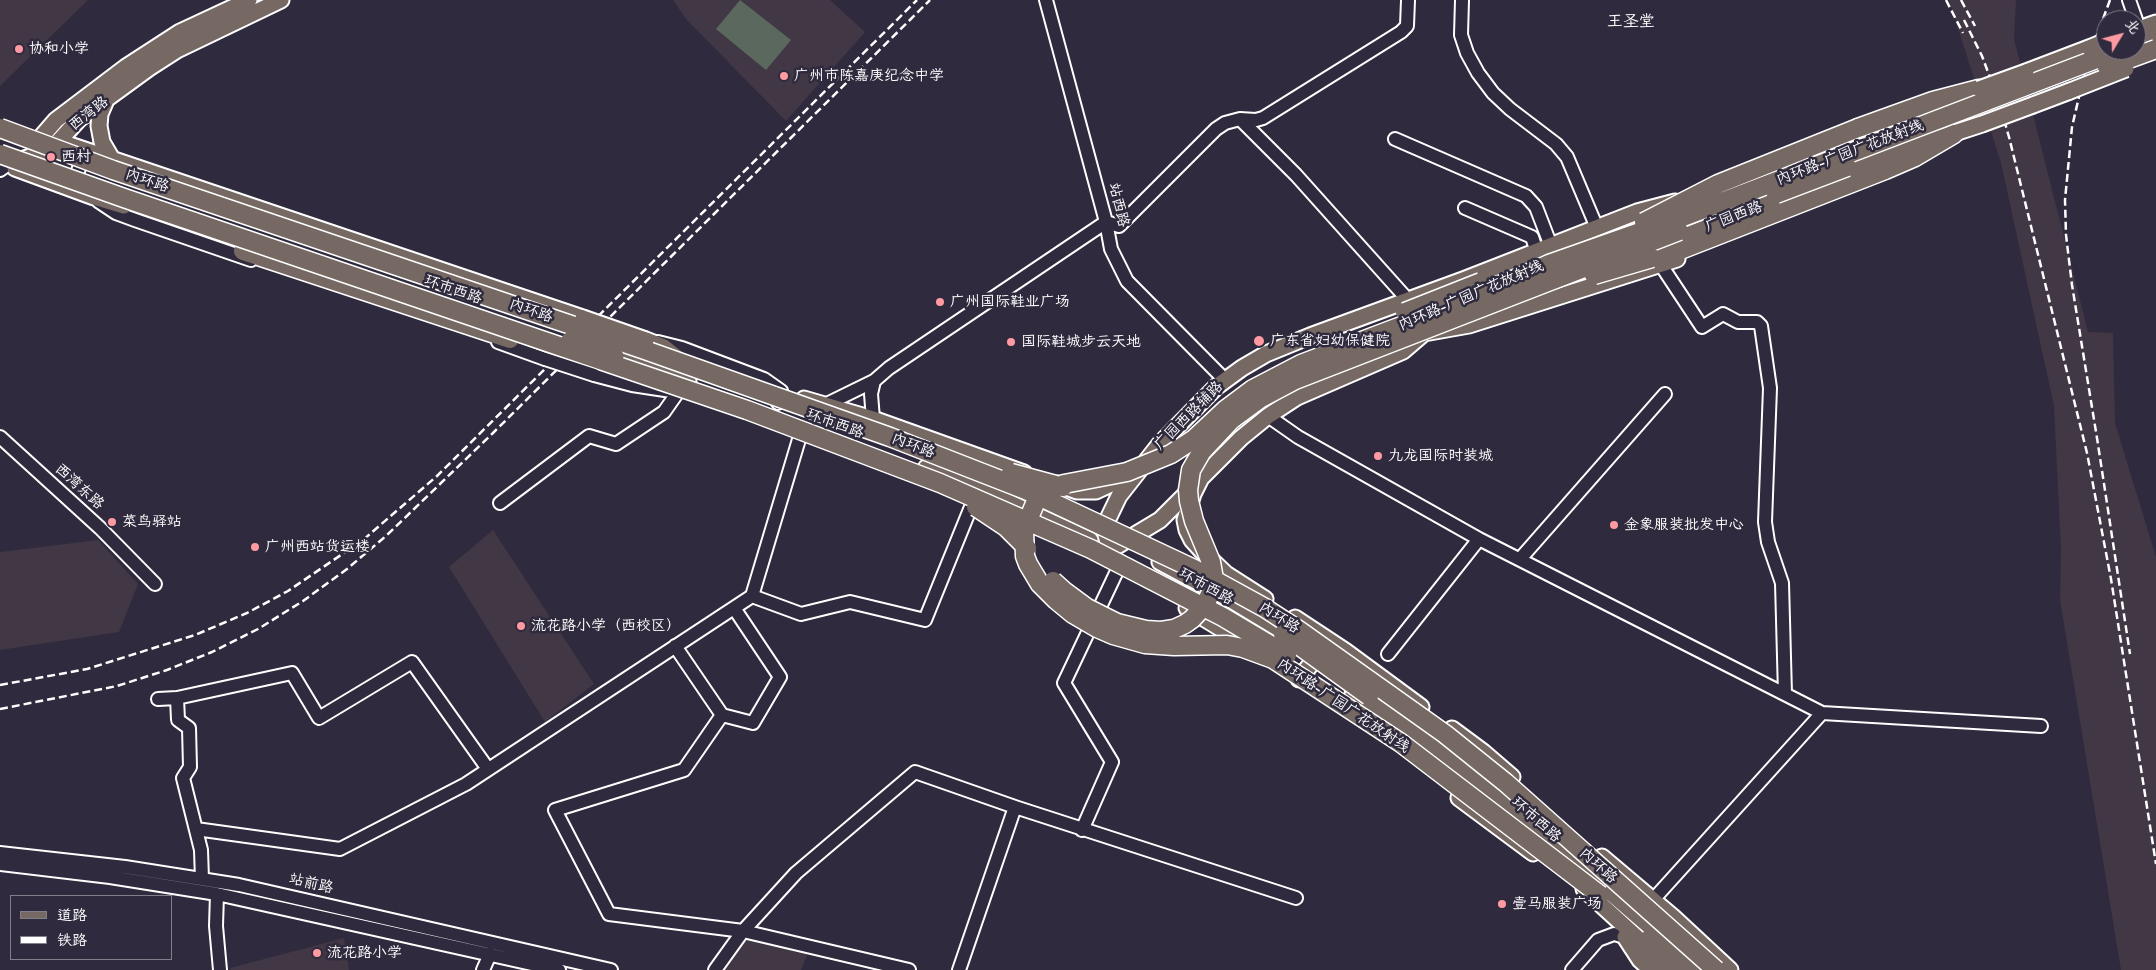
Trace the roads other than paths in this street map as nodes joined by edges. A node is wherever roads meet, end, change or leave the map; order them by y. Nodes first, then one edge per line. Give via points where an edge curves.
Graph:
1 (249, 0) edge
2 (281, 0) edge
3 (1046, 0) edge
4 (1408, 0) edge
5 (1462, 0) edge
6 (2096, 45) edge
7 (2156, 49) edge
8 (2156, 57) edge
9 (2096, 59) edge
10 (1979, 89) junction
11 (106, 100) junction
12 (1240, 120) junction
13 (1, 131) edge
14 (1954, 134) junction
15 (1395, 139) dead end
16 (52, 158) junction
17 (112, 159) junction
18 (2, 163) edge
19 (1722, 195) junction
20 (94, 198) junction
21 (1466, 208) dead end
22 (235, 222) junction
23 (1106, 222) junction
24 (1597, 228) junction
25 (1662, 244) junction
26 (1597, 246) junction
27 (1546, 254) junction
28 (1661, 265) junction
29 (438, 268) junction
30 (1627, 274) junction
31 (433, 283) junction
32 (1436, 290) junction
33 (1408, 300) junction
34 (1478, 310) junction
35 (551, 315) junction
36 (1424, 333) junction
37 (510, 339) joint
38 (646, 340) junction
39 (563, 343) junction
40 (664, 347) junction
41 (621, 358) junction
42 (698, 373) junction
43 (1224, 380) junction
44 (874, 381) junction
45 (678, 392) junction
46 (1665, 394) dead end
47 (774, 395) junction
48 (825, 405) junction
49 (1268, 416) junction
50 (877, 421) junction
51 (800, 436) junction
52 (0, 437) edge
53 (874, 439) junction
54 (1159, 444) junction
55 (979, 458) junction
56 (940, 464) junction
57 (918, 474) junction
58 (1201, 478) junction
59 (1007, 496) junction
60 (972, 502) junction
61 (500, 503) dead end
62 (1479, 539) junction
63 (1114, 546) junction
64 (1520, 559) junction
65 (1127, 570) junction
66 (155, 584) dead end
67 (752, 596) junction
68 (734, 608) junction
69 (1100, 616) joint
70 (675, 646) junction
71 (1345, 651) junction
72 (1388, 654) dead end
73 (1310, 664) junction
74 (1334, 666) junction
75 (1300, 679) junction
76 (1785, 694) junction
77 (177, 698) junction
78 (158, 699) dead end
79 (1822, 713) junction
80 (722, 715) junction
81 (2041, 726) dead end
82 (1394, 728) junction
83 (1384, 740) junction
84 (488, 769) junction
85 (1015, 808) junction
86 (196, 829) junction
87 (1082, 830) junction
88 (0, 852) edge
89 (0, 864) edge
90 (1567, 864) junction
91 (202, 879) junction
92 (217, 894) junction
93 (1296, 898) dead end
94 (1652, 901) junction
95 (1602, 902) junction
96 (743, 931) junction
97 (1625, 937) junction
98 (1670, 943) junction
99 (490, 954) junction
100 (1648, 963) edge
101 (220, 970) edge
102 (483, 970) edge
103 (559, 970) edge
104 (611, 970) edge
105 (715, 970) edge
106 (909, 970) edge
107 (959, 970) edge
108 (1572, 970) edge
109 (1662, 970) edge
110 (1673, 970) edge
111 (1683, 970) edge
112 (1701, 970) edge
113 (1716, 970) edge
114 (1730, 970) edge

1 - 16 main road, 西湾路 via 180,32 69,108 56,120
2 - 11 main road, 西湾路 via 177,50
3 - 23 street, 站西路
4 - 12 street via 1407,26 1401,32 1263,118
5 - 24 street via 1461,35 1478,73 1504,104 1556,144 1567,157
6 - 10 main road, 广园西路, bridge
7 - 34 highway, 内环路-广园广花放射线, bridge
8 - 14 main road, 广园西路, bridge
9 - 26 highway, 内环路-广园广花放射线, bridge via 1680,218
10 - 19 main road, 广园西路 via 1925,115
10 - 26 highway, bridge via 1933,101 1858,128 1718,184
11 - 16 main road, 西湾路 via 75,122
11 - 17 main road via 99,126 104,148
12 - 23 street via 1216,129 1119,226
12 - 33 street via 1296,175
13 - 16 highway, bridge
14 - 25 main road, 广园西路 via 1901,151
14 - 28 main road via 1924,157 1890,176
14 - 34 highway, bridge via 1915,157 1849,185 1675,252
15 - 27 street via 1526,196 1536,208
16 - 17 main road
16 - 18 highway, 内环路, bridge
16 - 20 main road
16 - 20 main road
16 - 22 main road, 环市西路
16 - 37 highway, bridge via 102,197 211,239
16 - 47 highway, 内环路, bridge via 112,170
16 - 57 highway, 内环路, bridge
17 - 22 main road
19 - 24 main road, 广园西路辅路 via 1667,203
19 - 32 main road, 广园西路 via 1442,306
20 - 22 main road
20 - 39 street via 116,213 155,227
21 - 27 street via 1532,237
22 - 29 main road
22 - 31 main road, 环市西路
22 - 39 main road, 环市西路
22 - 39 main road
23 - 43 street, 站西路 via 1111,249 1126,281
23 - 44 street
24 - 27 main road, 广园西路辅路
25 - 30 main road
25 - 36 main road, 广园西路
26 - 27 highway, 内环路-广园广花放射线, bridge
27 - 32 main road, 广园西路辅路
27 - 47 highway, bridge via 1512,272 1286,360 1241,385 1222,400 1145,473 1106,490 1046,484
27 - 95 highway, 内环路-广园广花放射线, bridge via 1470,300 1285,371 1241,397 1183,447 1153,463 1114,476 1078,480 1050,490 1036,501 1031,510 1024,530 1024,547 1028,564 1048,592 1062,606 1097,628 1145,644 1243,648 1287,667 1401,743
28 - 30 main road
28 - 76 street via 1702,327 1724,314 1738,322 1757,322 1760,326 1770,388 1765,522 1768,542 1782,582
29 - 31 street
29 - 35 main road
30 - 36 main road via 1469,325
31 - 35 main road, 环市西路
32 - 33 main road, 广园西路辅路
33 - 43 main road, 广园西路辅路 via 1285,346 1254,360
34 - 69 highway, 内环路-广园广花放射线, bridge via 1295,380 1231,420 1202,450 1191,470 1188,490 1192,513 1214,574 1205,605 1185,624 1161,631 1132,627
35 - 39 main road
36 - 49 main road via 1403,351 1297,397
37 - 39 main road
38 - 39 main road, bridge
38 - 40 main road
38 - 47 street via 670,345 753,374 770,382
39 - 41 main road, 环市西路, bridge
39 - 41 main road, bridge via 589,354
39 - 45 street, bridge via 594,375
40 - 42 main road
40 - 47 main road
41 - 42 main road, 环市西路
41 - 45 main road
41 - 59 main road, 环市西路
42 - 47 main road, 环市西路
43 - 54 main road, 广园西路辅路
44 - 48 street
44 - 50 street via 871,394
45 - 51 main road
45 - 61 street via 664,412 616,444 589,436
46 - 64 street
47 - 48 main road
47 - 53 main road, 环市西路
47 - 63 highway, 内环路, bridge via 1026,490
48 - 50 main road
49 - 58 main road
49 - 62 street via 1298,437
50 - 53 street
50 - 55 main road
51 - 60 main road
51 - 67 street
52 - 66 street, 西湾东路 via 100,528
53 - 56 main road, 环市西路
54 - 55 main road via 1111,484 1091,492 1077,491
54 - 63 main road, 广园西路辅路 via 1115,503 1106,523
55 - 56 main road
55 - 59 main road
56 - 59 main road, 环市西路
57 - 69 highway, 内环路, bridge via 1006,528 1064,591
57 - 95 highway, 内环路, bridge via 1091,549 1223,617 1287,655 1457,774 1521,825
58 - 63 main road via 1160,520
58 - 71 main road via 1185,520 1193,541 1226,574
59 - 63 main road, 环市西路
60 - 63 main road
60 - 67 street via 925,620 850,602 801,614
62 - 64 street
62 - 72 street
63 - 65 main road, 环市西路
63 - 74 main road, 环市西路 via 1233,601
63 - 90 highway, bridge via 1245,608 1294,641 1449,756
63 - 113 highway, 内环路, bridge via 1194,569 1265,608 1332,653 1445,734 1506,783
64 - 76 street
65 - 73 main road, 环市西路 via 1242,622
65 - 75 main road
65 - 87 street via 1064,683 1112,762
67 - 68 street
68 - 70 street
68 - 80 street via 780,677 753,723
70 - 80 street
70 - 84 street
71 - 74 main road
71 - 94 main road via 1483,752
73 - 75 main road
73 - 82 main road, 环市西路
74 - 98 main road, 环市西路 via 1410,718 1489,780 1554,835
75 - 83 main road
76 - 79 street
77 - 78 street
77 - 84 street via 292,673 319,718 412,662
77 - 86 street via 178,720 189,728 190,767 183,778
79 - 81 street
79 - 94 street
80 - 96 street via 684,770 555,810 609,914
82 - 83 main road
82 - 90 main road, 环市西路 via 1522,832
83 - 90 main road via 1529,851
84 - 86 street via 466,784 340,849
85 - 87 street
85 - 96 street via 914,772 796,873
85 - 107 street
86 - 91 street
87 - 93 street
88 - 91 street, 站前路
89 - 92 street, 站前路 via 120,878
90 - 95 main road, 环市西路
90 - 98 highway
91 - 104 street, 站前路
92 - 99 street, 站前路
92 - 101 street
94 - 114 main road
95 - 97 main road
95 - 110 main road, 环市西路
95 - 111 highway, 内环路
96 - 105 street
96 - 106 street
97 - 100 main road
97 - 108 street via 1614,934 1598,940
98 - 112 main road, 环市西路
99 - 102 street
99 - 103 street, 站前路
100 - 109 highway

